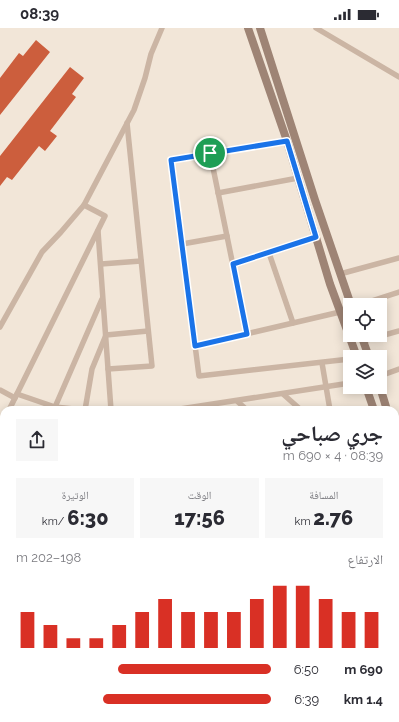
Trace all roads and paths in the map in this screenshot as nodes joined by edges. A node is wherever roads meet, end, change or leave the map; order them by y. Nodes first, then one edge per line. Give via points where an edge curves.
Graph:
1 (162, 28) edge
2 (248, 28) edge
3 (260, 28) edge
4 (316, 28) edge
5 (399, 77) edge
6 (127, 122) junction
7 (287, 141) junction
8 (210, 153) junction
9 (298, 178) junction
10 (218, 193) junction
11 (315, 200) junction
12 (305, 203) junction
13 (84, 205) junction
14 (98, 230) junction
15 (227, 236) junction
16 (316, 237) junction
17 (182, 244) junction
18 (269, 253) junction
19 (399, 258) edge
20 (141, 261) junction
21 (101, 264) junction
22 (233, 264) junction
23 (340, 274) junction
24 (399, 292) edge
25 (103, 298) junction
26 (349, 298) edge
27 (381, 298) edge
28 (340, 312) junction
29 (293, 323) junction
30 (0, 326) edge
31 (148, 331) junction
32 (399, 331) edge
33 (387, 333) edge
34 (247, 334) junction
35 (106, 335) junction
36 (195, 346) junction
37 (354, 350) edge
38 (343, 360) edge
39 (322, 363) junction
40 (108, 369) junction
41 (399, 369) edge
42 (387, 373) edge
43 (343, 384) edge
44 (326, 387) junction
45 (0, 390) edge
46 (283, 394) junction
47 (368, 394) edge
48 (382, 394) edge
49 (16, 396) junction
50 (237, 401) junction
51 (11, 406) edge
52 (51, 406) edge
53 (55, 406) edge
54 (85, 406) edge
55 (111, 406) edge
56 (205, 406) edge
57 (243, 406) edge
58 (296, 406) edge
59 (329, 406) edge
60 (373, 406) edge
61 (386, 406) edge

1 - 6 street via 150,54 134,110
2 - 7 main road
3 - 11 main road
4 - 5 street
6 - 13 street
6 - 20 street
7 - 8 street
7 - 9 main road
8 - 10 street
8 - 17 street via 171,160
9 - 10 street
9 - 12 main road
10 - 15 street
11 - 12 main road
11 - 23 main road
12 - 16 main road
13 - 14 street via 105,216
13 - 30 street via 42,252
14 - 21 street
14 - 49 street
15 - 17 street
15 - 22 street
16 - 18 street
16 - 28 main road
17 - 36 street
18 - 22 street
18 - 29 street
19 - 23 street
20 - 21 street
20 - 31 street
21 - 25 street
22 - 34 street
23 - 26 main road
24 - 27 street
25 - 35 street
25 - 53 street
28 - 29 street
28 - 37 main road
29 - 34 street
31 - 35 street
31 - 40 street via 152,366
32 - 33 street
34 - 36 street
35 - 40 street
35 - 54 street via 92,369
36 - 39 street via 199,376
38 - 39 street
39 - 44 street
40 - 55 street
41 - 42 street
43 - 44 street
44 - 46 street
44 - 59 street
45 - 49 street
46 - 50 street
46 - 58 street
47 - 60 main road
48 - 61 main road
49 - 51 street
49 - 52 street
50 - 56 street
50 - 57 street

